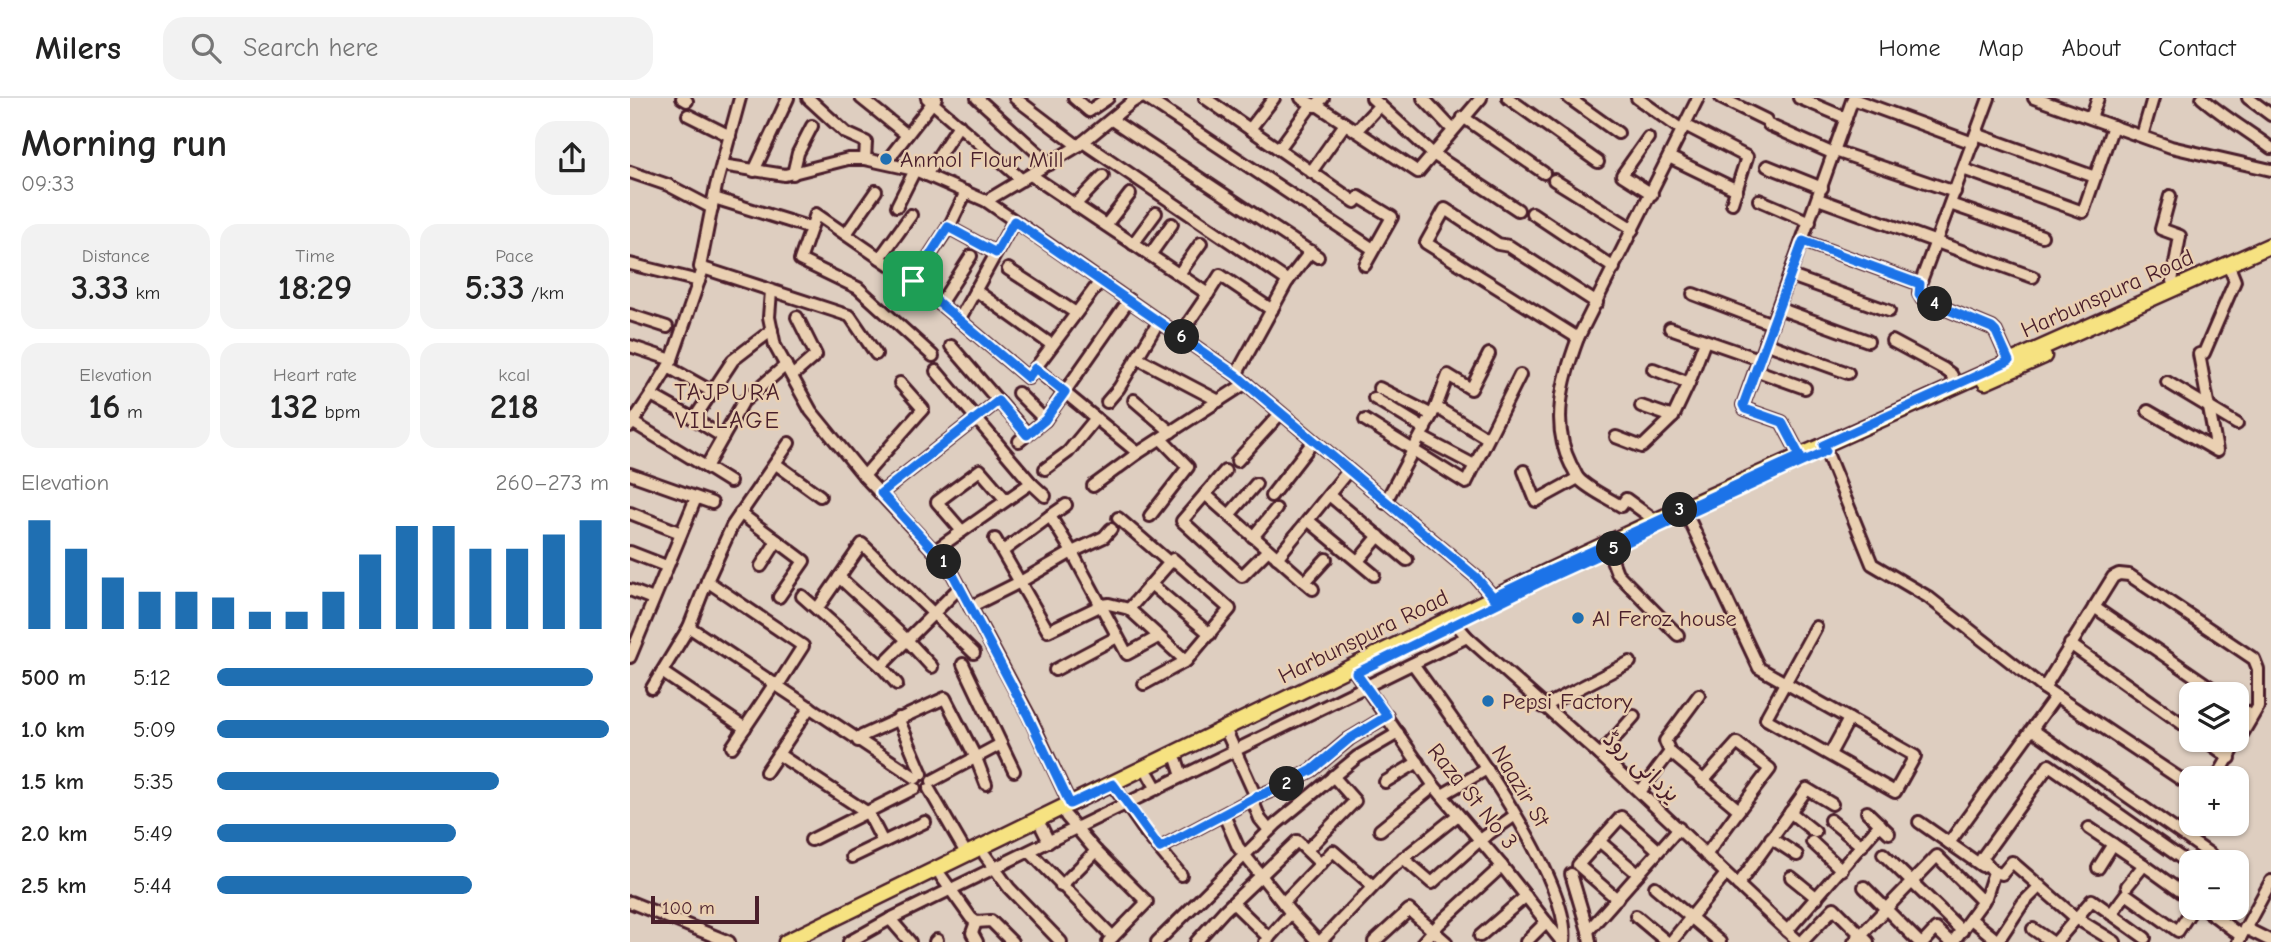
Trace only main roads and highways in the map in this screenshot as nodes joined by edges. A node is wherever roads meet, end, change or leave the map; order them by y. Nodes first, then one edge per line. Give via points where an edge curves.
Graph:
1 (2271, 245) edge
2 (2271, 253) edge
3 (2069, 340) junction
4 (1825, 448) junction
5 (1552, 573) junction
6 (1303, 694) junction
7 (1115, 788) junction
8 (1068, 810) junction
9 (786, 942) edge
10 (804, 942) edge

1 - 3 main road, Harbunspura Road
2 - 3 main road, Harbunspura Road
3 - 4 main road, Harbunspura Road
3 - 4 main road, Harbunspura Road via 2009,361
4 - 5 main road, Harbunspura Road via 1609,552
4 - 5 main road, Harbunspura Road via 1656,521
5 - 6 main road, Harbunspura Road via 1493,597
5 - 6 main road, Harbunspura Road via 1356,673
6 - 7 main road, Harbunspura Road
6 - 7 main road, Harbunspura Road via 1177,761
7 - 8 main road, Harbunspura Road
8 - 9 main road, Harbunspura Road via 965,853
8 - 10 main road, Harbunspura Road via 1042,828

